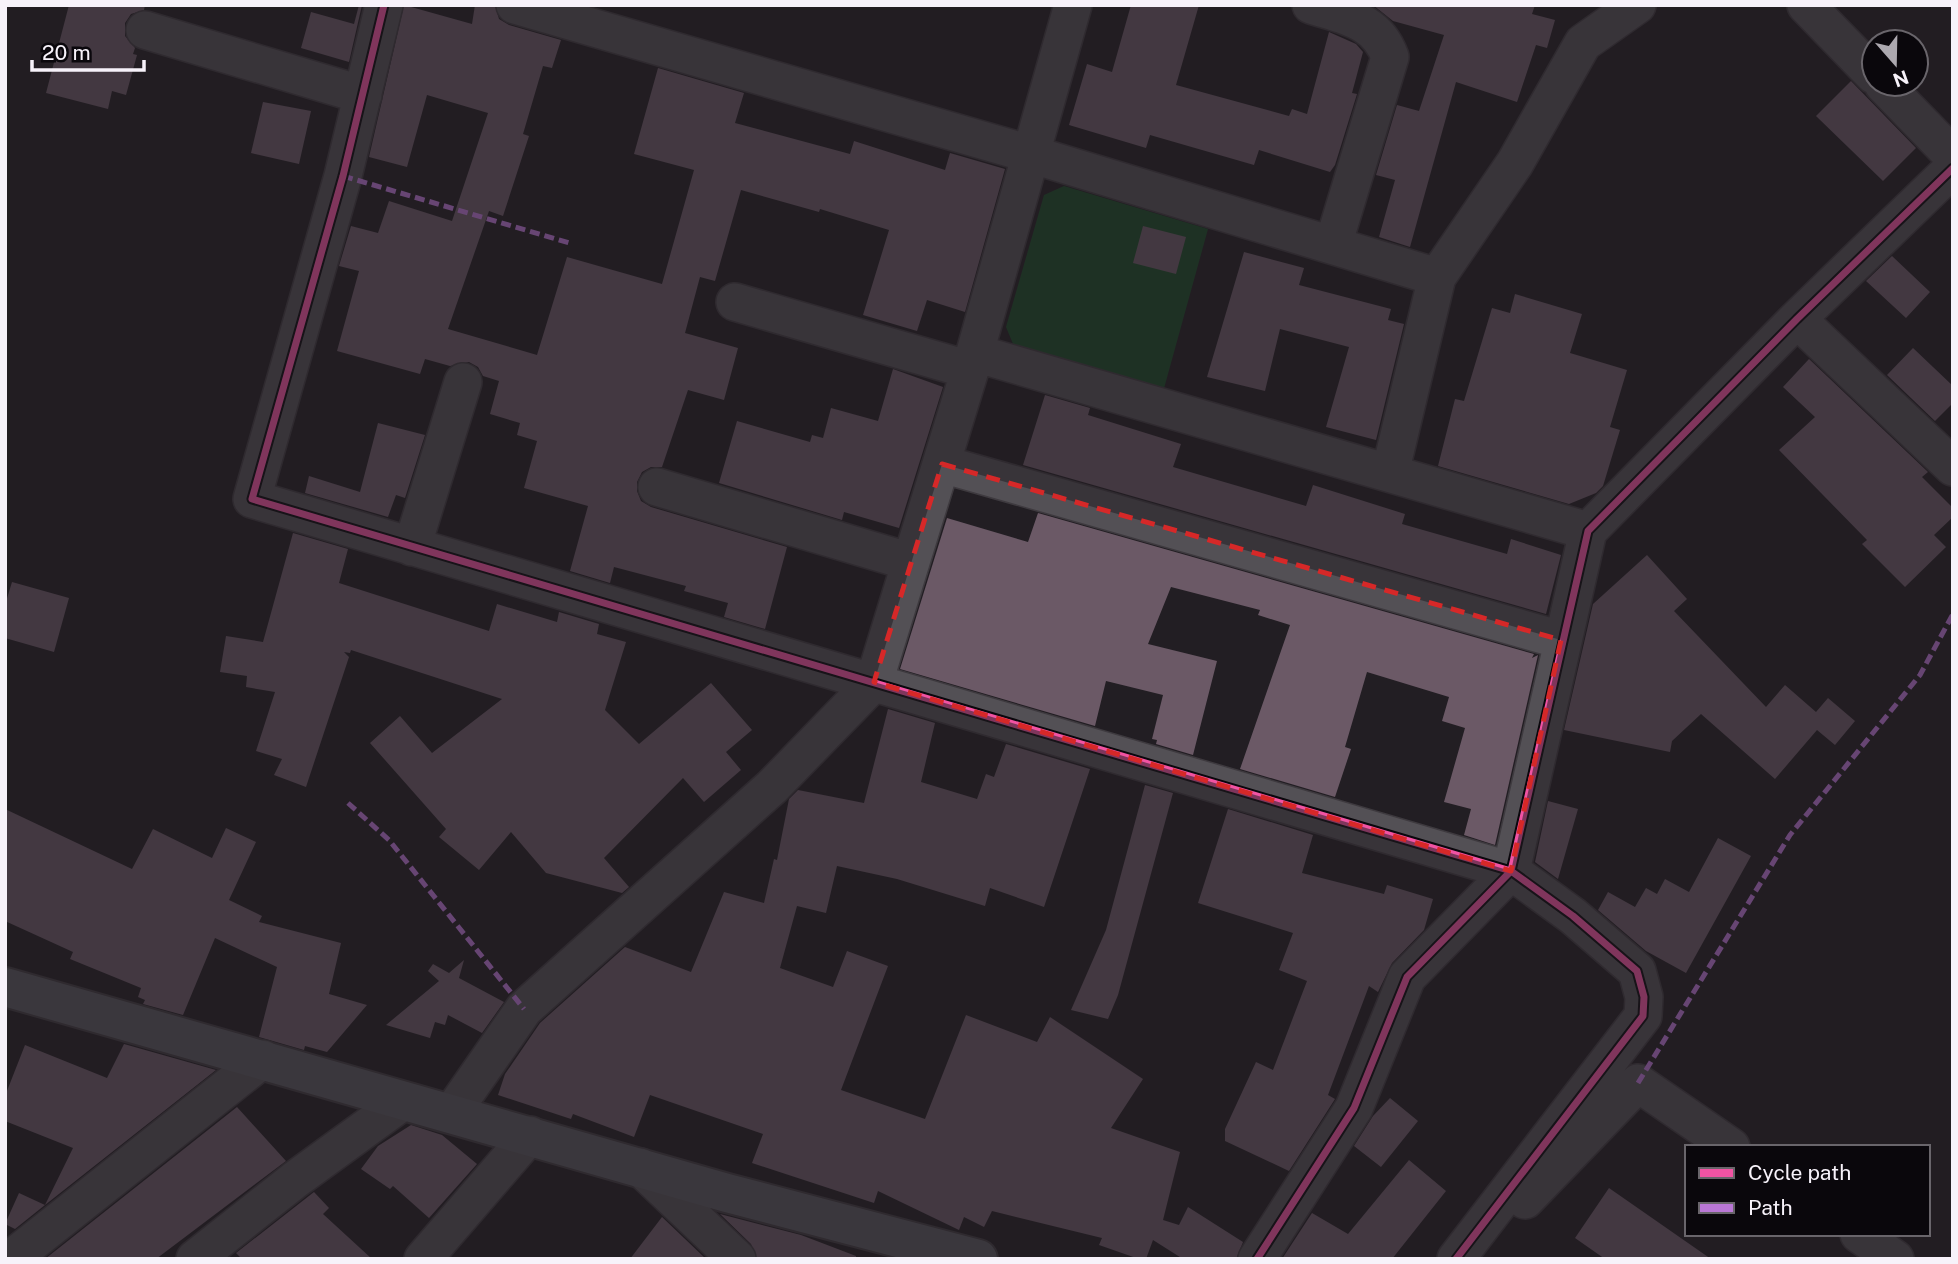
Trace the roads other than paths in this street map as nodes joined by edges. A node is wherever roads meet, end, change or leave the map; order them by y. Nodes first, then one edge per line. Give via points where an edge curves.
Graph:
1 (384, 5) edge
2 (515, 5) edge
3 (1073, 5) edge
4 (1311, 5) edge
5 (1637, 5) edge
6 (1806, 5) edge
7 (145, 30) dead end
8 (1860, 61) edge
9 (362, 95) junction
10 (1897, 98) edge
11 (1030, 154) junction
12 (1953, 156) edge
13 (1953, 168) edge
14 (1333, 245) junction
15 (1437, 277) junction
16 (736, 302) dead end
17 (1797, 319) junction
18 (972, 361) junction
19 (463, 382) dead end
20 (942, 464) junction
21 (1953, 467) edge
22 (1390, 473) junction
23 (657, 487) dead end
24 (1588, 531) junction
25 (412, 547) junction
26 (911, 562) junction
27 (1562, 640) junction
28 (874, 682) junction
29 (1511, 871) junction
30 (5, 987) edge
31 (263, 1059) junction
32 (402, 1102) junction
33 (452, 1114) junction
34 (530, 1135) junction
35 (1728, 1145) edge
36 (640, 1167) junction
37 (1862, 1236) edge
38 (11, 1259) edge
39 (195, 1259) edge
40 (423, 1259) edge
41 (737, 1259) edge
42 (978, 1259) edge
43 (1257, 1259) edge
44 (1456, 1259) edge
45 (1463, 1259) edge
46 (1895, 1259) edge

1 - 9 street
2 - 11 street
3 - 11 street
4 - 14 street via 1367,23 1385,42 1391,57
5 - 15 street via 1583,43 1515,163
6 - 8 street
7 - 9 street
9 - 25 street via 253,499
10 - 12 street
11 - 14 street
11 - 18 street
13 - 17 street
14 - 15 street
15 - 22 street
16 - 18 street
17 - 21 street
17 - 24 street
18 - 20 street
18 - 22 street
19 - 25 street
20 - 26 street
20 - 27 street
22 - 24 street
23 - 26 street
24 - 27 street
25 - 28 street
26 - 28 street
27 - 29 street
28 - 29 street
28 - 33 street via 772,787 524,1009
29 - 43 street via 1407,977 1354,1108
29 - 44 street via 1637,971 1644,997 1643,1016
30 - 31 street via 153,1032
31 - 32 street
31 - 38 street
32 - 33 street
32 - 39 street
33 - 34 street
34 - 36 street
34 - 40 street
35 - 45 street via 1638,1083
36 - 41 street
36 - 42 street
37 - 46 street

